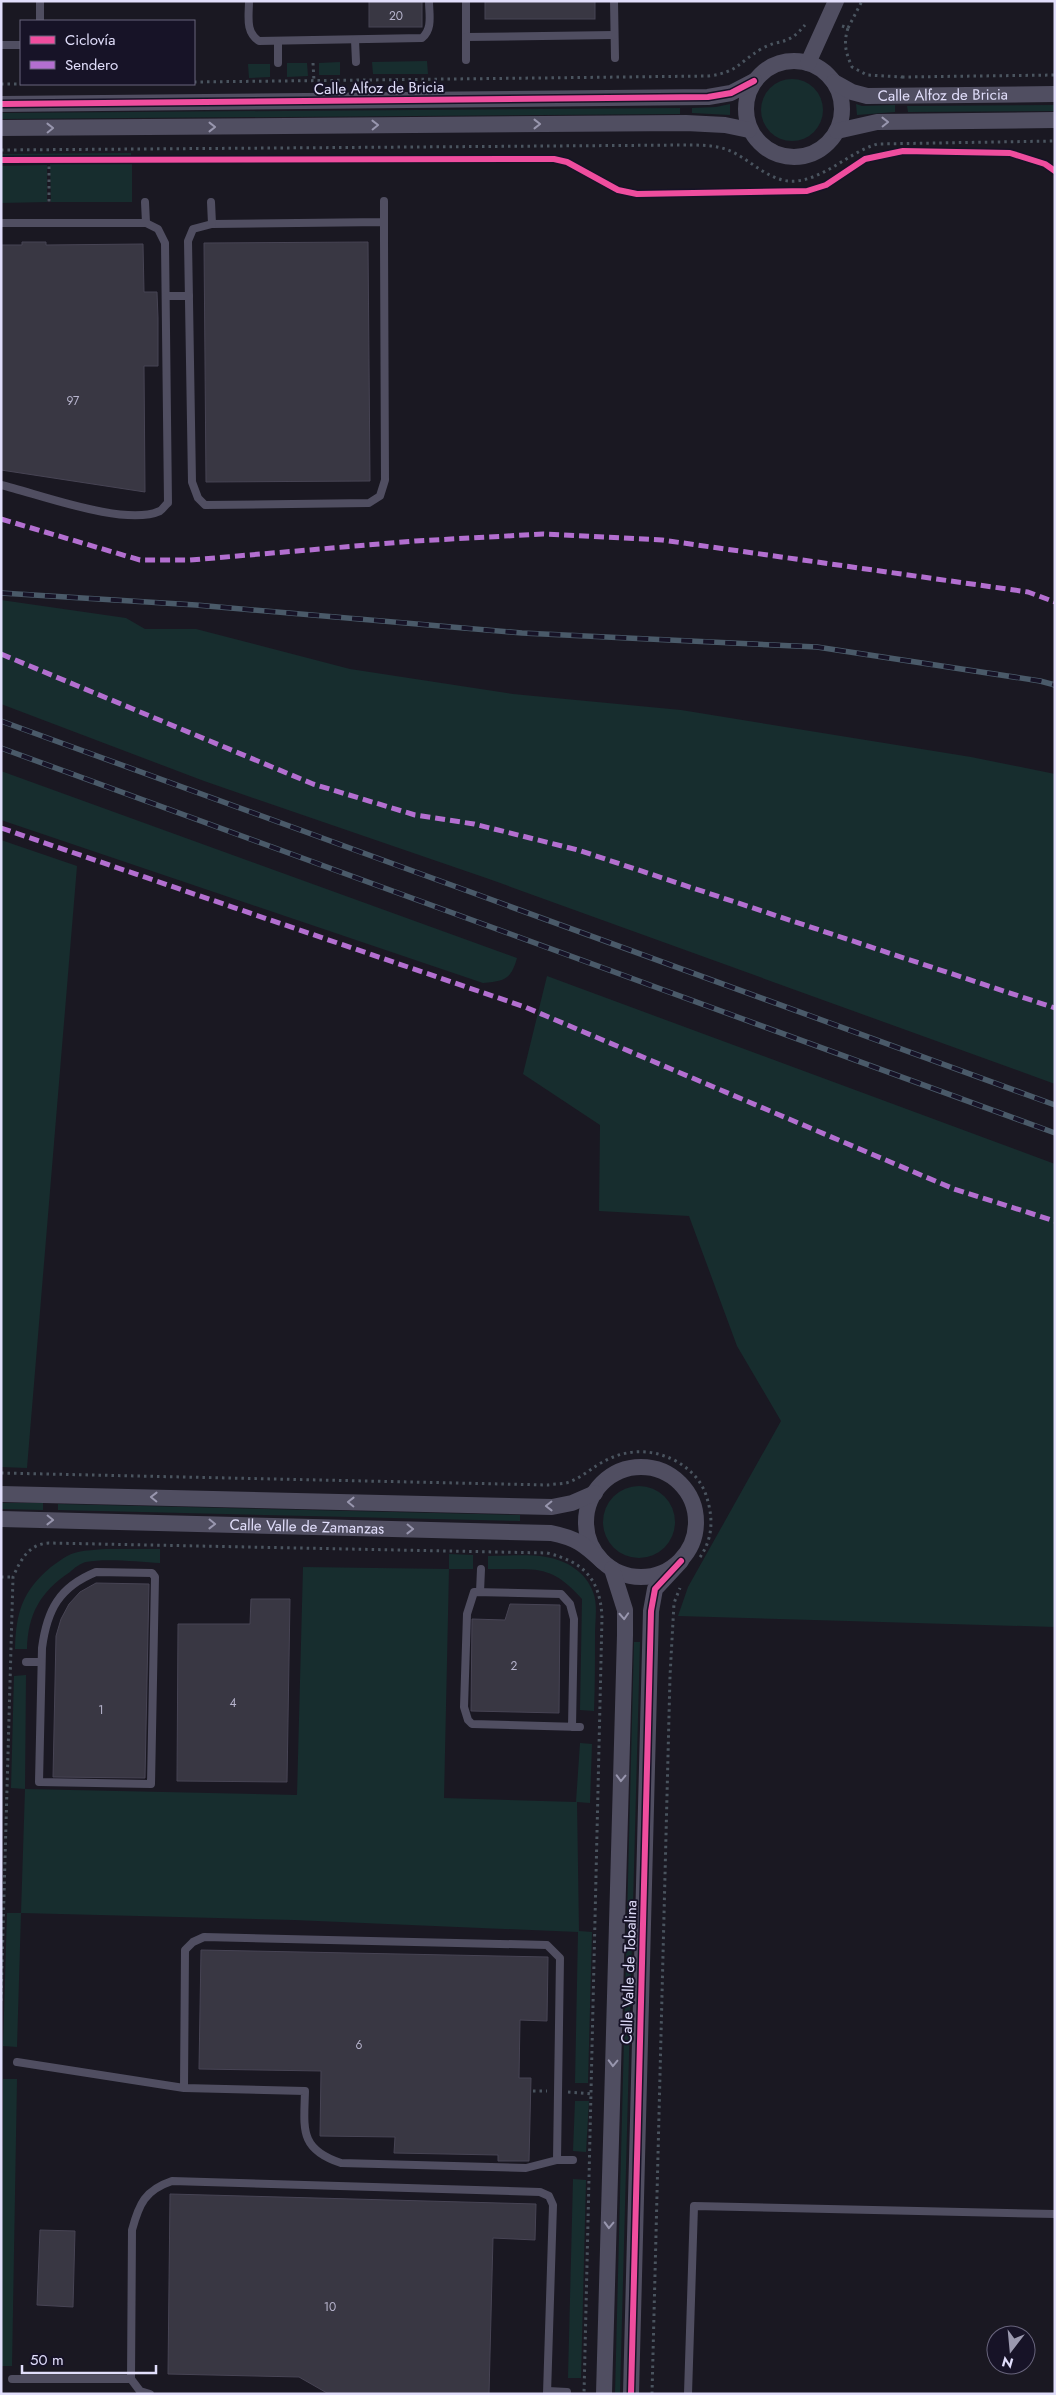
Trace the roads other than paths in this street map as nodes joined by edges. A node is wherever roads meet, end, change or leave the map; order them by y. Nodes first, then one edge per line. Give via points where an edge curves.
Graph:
1 (40, 1) edge
2 (249, 1) edge
3 (429, 1) edge
4 (466, 1) edge
5 (614, 1) edge
6 (836, 1) edge
7 (40, 20) edge
8 (614, 35) junction
9 (466, 37) junction
10 (355, 40) junction
11 (278, 41) junction
12 (20, 44) edge
13 (1, 45) edge
14 (615, 58) dead end
15 (466, 60) dead end
16 (356, 62) dead end
17 (278, 63) dead end
18 (808, 63) junction
19 (754, 81) junction
20 (834, 82) junction
21 (1055, 94) edge
22 (1, 104) edge
23 (1055, 120) edge
24 (1, 128) edge
25 (750, 130) junction
26 (837, 131) junction
27 (384, 201) dead end
28 (145, 202) dead end
29 (211, 202) dead end
30 (384, 222) junction
31 (1, 223) edge
32 (146, 223) junction
33 (212, 224) junction
34 (166, 296) junction
35 (189, 296) junction
36 (1, 485) edge
37 (595, 1493) junction
38 (1, 1494) edge
39 (1, 1520) edge
40 (681, 1561) junction
41 (608, 1565) junction
42 (481, 1569) dead end
43 (480, 1592) junction
44 (26, 1662) dead end
45 (42, 1662) junction
46 (17, 2062) dead end
47 (184, 2088) junction
48 (557, 2160) junction
49 (573, 2160) dead end
50 (1055, 2214) edge
51 (12, 2379) dead end
52 (131, 2379) junction
53 (547, 2392) edge
54 (567, 2392) dead end
55 (150, 2394) edge
56 (604, 2394) edge
57 (631, 2394) edge
58 (688, 2394) edge

1 - 7 lane
2 - 11 lane via 252,37 259,41
3 - 10 lane via 428,33 422,38
4 - 9 lane
5 - 8 lane
6 - 18 street
8 - 9 lane
8 - 14 lane
9 - 15 lane
10 - 11 lane
10 - 16 lane
11 - 17 lane
12 - 13 lane
18 - 19 street via 796,61 772,66
18 - 20 street via 818,67
19 - 22 street, Calle Alfoz de Bricia via 730,93 708,97
19 - 25 street via 745,105
20 - 21 street, Calle Alfoz de Bricia via 861,95
20 - 26 street via 842,106
26 -> 23 street, Calle Alfoz de Bricia via 864,124 902,122
24 -> 25 street via 711,123
25 - 26 street via 767,150 793,158 819,151
27 - 30 lane
28 - 32 lane
29 - 33 lane
30 - 33 lane
30 - 35 lane via 385,480 380,496 369,503 205,505 198,498 192,482
31 - 32 lane
32 - 34 lane via 158,229 165,243
33 - 35 lane via 193,230 188,242
34 - 35 lane
34 - 36 lane via 168,503 161,511 120,515
37 -> 38 street, Calle Valle de Zamanzas via 552,1507
37 - 40 street via 608,1478 628,1469 654,1468 673,1477 690,1497 696,1511 694,1538
37 - 41 street via 587,1514 587,1530 590,1543
39 -> 41 street, Calle Valle de Zamanzas via 550,1533 583,1543
40 - 41 street via 671,1569 642,1577 623,1574
40 - 57 street, Calle Valle de Tobalina via 655,1589 651,1611
41 -> 56 street, Calle Valle de Tobalina via 625,1610 625,1635
42 - 43 lane
43 - 43 lane via 561,1594 570,1604 574,1619 576,1727 472,1724 468,1720 464,1707 467,1614 474,1592
44 - 45 lane
45 - 45 lane via 39,1782 151,1784 155,1576 152,1573 96,1572 79,1578 65,1590 52,1609 44,1631
46 - 47 lane
47 - 48 lane via 305,2091 304,2133 313,2150 341,2163 526,2168
47 - 48 lane via 185,1950 198,1940 214,1937 547,1945 560,1958
48 - 49 lane
50 - 58 lane via 694,2206
51 - 52 lane
52 - 53 lane via 132,2230 138,2207 156,2186 172,2181 540,2192 548,2196 553,2205
52 - 55 lane via 140,2391
53 - 54 lane

